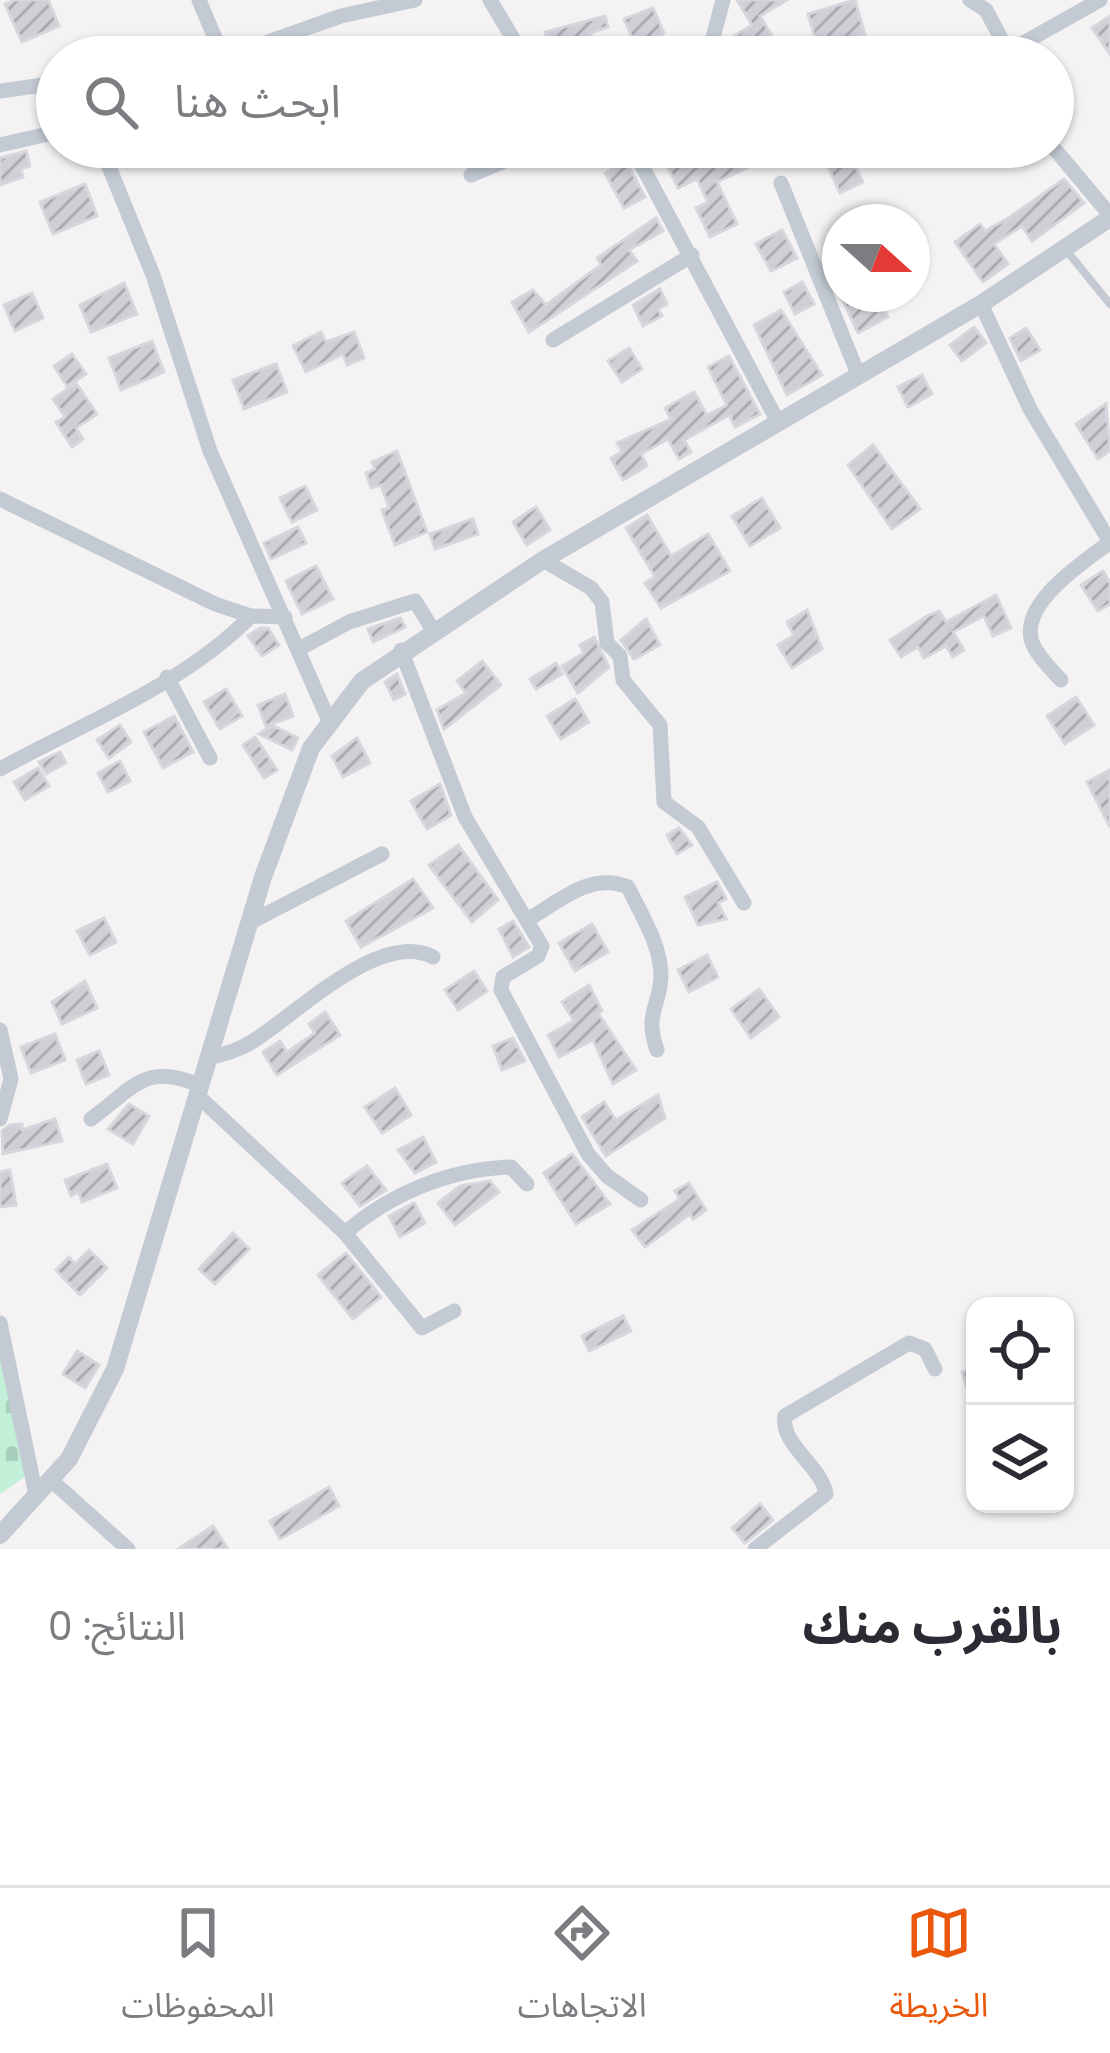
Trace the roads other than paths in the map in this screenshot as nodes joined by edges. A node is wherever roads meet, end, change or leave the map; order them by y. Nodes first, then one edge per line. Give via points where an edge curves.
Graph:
1 (199, 0) edge
2 (415, 0) edge
3 (490, 0) edge
4 (723, 0) edge
5 (970, 0) edge
6 (1100, 0) edge
7 (215, 36) edge
8 (284, 36) edge
9 (511, 36) edge
10 (713, 36) edge
11 (1000, 36) edge
12 (1040, 36) edge
13 (36, 86) edge
14 (0, 91) edge
15 (36, 137) edge
16 (0, 145) edge
17 (110, 168) edge
18 (488, 168) edge
19 (644, 168) edge
20 (1070, 168) edge
21 (471, 175) dead end
22 (781, 183) dead end
23 (1110, 216) edge
24 (1066, 249) junction
25 (692, 255) junction
26 (981, 304) junction
27 (1110, 304) edge
28 (553, 340) dead end
29 (857, 374) junction
30 (777, 420) junction
31 (0, 500) edge
32 (1110, 542) edge
33 (543, 560) junction
34 (251, 616) junction
35 (285, 617) junction
36 (433, 630) junction
37 (298, 649) junction
38 (401, 650) junction
39 (167, 677) junction
40 (1061, 680) dead end
41 (330, 723) junction
42 (210, 758) dead end
43 (0, 769) edge
44 (382, 854) dead end
45 (744, 903) dead end
46 (529, 919) junction
47 (249, 923) junction
48 (433, 957) dead end
49 (0, 1030) edge
50 (657, 1050) dead end
51 (209, 1058) junction
52 (199, 1091) junction
53 (0, 1119) edge
54 (91, 1119) dead end
55 (526, 1184) dead end
56 (641, 1200) dead end
57 (345, 1233) junction
58 (454, 1311) dead end
59 (0, 1323) edge
60 (935, 1369) dead end
61 (50, 1480) junction
62 (36, 1496) junction
63 (0, 1535) edge
64 (128, 1549) edge
65 (755, 1549) edge

1 - 7 street
2 - 8 street
3 - 9 street
4 - 10 street
5 - 11 street
6 - 12 street
13 - 14 street
15 - 16 street
17 - 35 street via 210,451
18 - 21 street
19 - 25 street
20 - 23 street
22 - 29 street
23 - 24 street
24 - 26 street
24 - 27 lane
25 - 28 street
25 - 30 street
26 - 29 street
26 - 32 street via 1030,409
29 - 30 street
30 - 33 street
31 - 34 street
32 - 40 street via 1032,618 1032,644
33 - 36 street
33 - 45 street via 602,602 623,680 660,725 664,802 698,827
34 - 35 street
34 - 39 street
35 - 37 street
36 - 37 street via 415,601
36 - 38 street
37 - 41 street
38 - 41 street via 362,681
38 - 46 street via 465,817
39 - 42 street
39 - 43 street
41 - 47 street via 310,748
44 - 47 street
46 - 50 street via 590,883 628,887 658,952 661,982 650,1017
46 - 56 street via 542,953 503,977 501,990 594,1162
47 - 51 street
48 - 51 street via 387,954 312,994 258,1039
49 - 53 street via 10,1079
51 - 52 street
52 - 54 street via 165,1072
52 - 57 street
52 - 61 street via 115,1369 82,1438
55 - 57 street via 511,1167 435,1181
57 - 58 street via 422,1328
59 - 62 street
60 - 65 street via 925,1349 909,1343 785,1416 788,1436 826,1494
61 - 62 street
61 - 64 street
62 - 63 street

